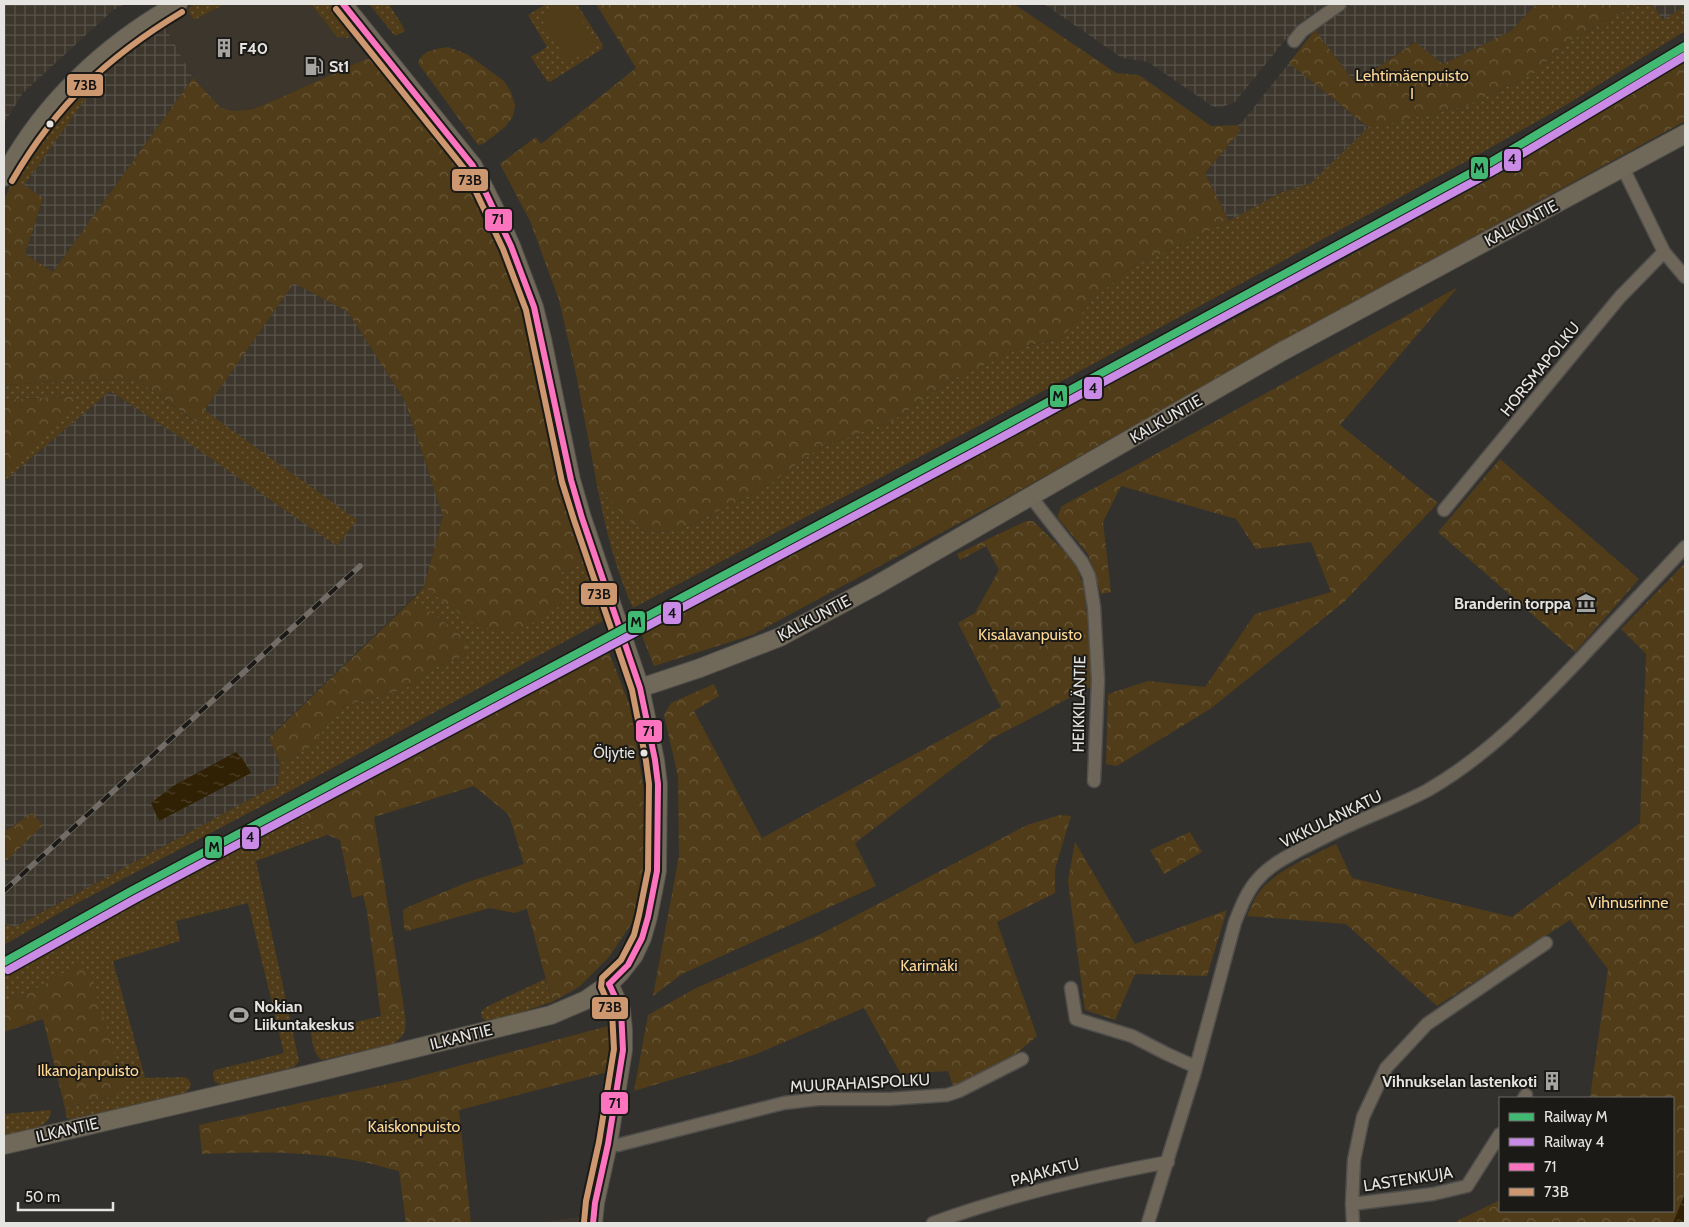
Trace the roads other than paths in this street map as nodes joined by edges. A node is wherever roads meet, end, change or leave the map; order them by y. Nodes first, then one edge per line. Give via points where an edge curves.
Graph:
1 (178, 4) edge
2 (343, 4) edge
3 (1340, 4) edge
4 (1294, 41) dead end
5 (1685, 134) edge
6 (1623, 168) junction
7 (4, 177) edge
8 (1664, 252) junction
9 (1685, 277) edge
10 (1031, 497) junction
11 (1444, 510) dead end
12 (1685, 547) edge
13 (640, 688) junction
14 (1094, 781) dead end
15 (1546, 943) dead end
16 (608, 984) junction
17 (1072, 988) dead end
18 (1022, 1059) dead end
19 (1196, 1066) junction
20 (1499, 1136) edge
21 (608, 1144) junction
22 (4, 1145) edge
23 (1168, 1162) junction
24 (1352, 1204) junction
25 (593, 1223) edge
26 (933, 1223) edge
27 (1148, 1223) edge
28 (1353, 1223) edge

1 - 7 main road via 113,48 65,92 34,130
2 - 13 main road via 473,166 511,246 534,307 582,518
3 - 4 street via 1302,31
5 - 6 main road, KALKUNTIE
6 - 8 street
6 - 10 main road, KALKUNTIE via 1281,352
8 - 9 street
8 - 11 street, HORSMAPOLKU via 1620,297
10 - 13 main road, KALKUNTIE via 780,637
10 - 14 street, HEIKKILÄNTIE via 1082,562 1089,576 1098,680
12 - 19 street, VIKKULANKATU via 1536,705 1491,746 1429,789 1297,852 1258,878 1235,922
13 - 16 main road, ILKANTIE via 658,784 657,871 642,938 628,965
15 - 24 street via 1427,1024 1386,1068 1364,1117 1354,1160
16 - 21 main road via 621,1010 623,1030 623,1050
16 - 22 main road, ILKANTIE via 586,1000 551,1015
17 - 19 street via 1076,1019 1132,1036
18 - 21 street, MUURAHAISPOLKU via 947,1095 784,1103 618,1145
19 - 23 street, VIKKULANKATU
20 - 24 street, LASTENKUJA via 1467,1186 1433,1194
21 - 25 main road
23 - 26 street, PAJAKATU via 1035,1191
23 - 27 street, VIKKULANKATU
24 - 28 street

